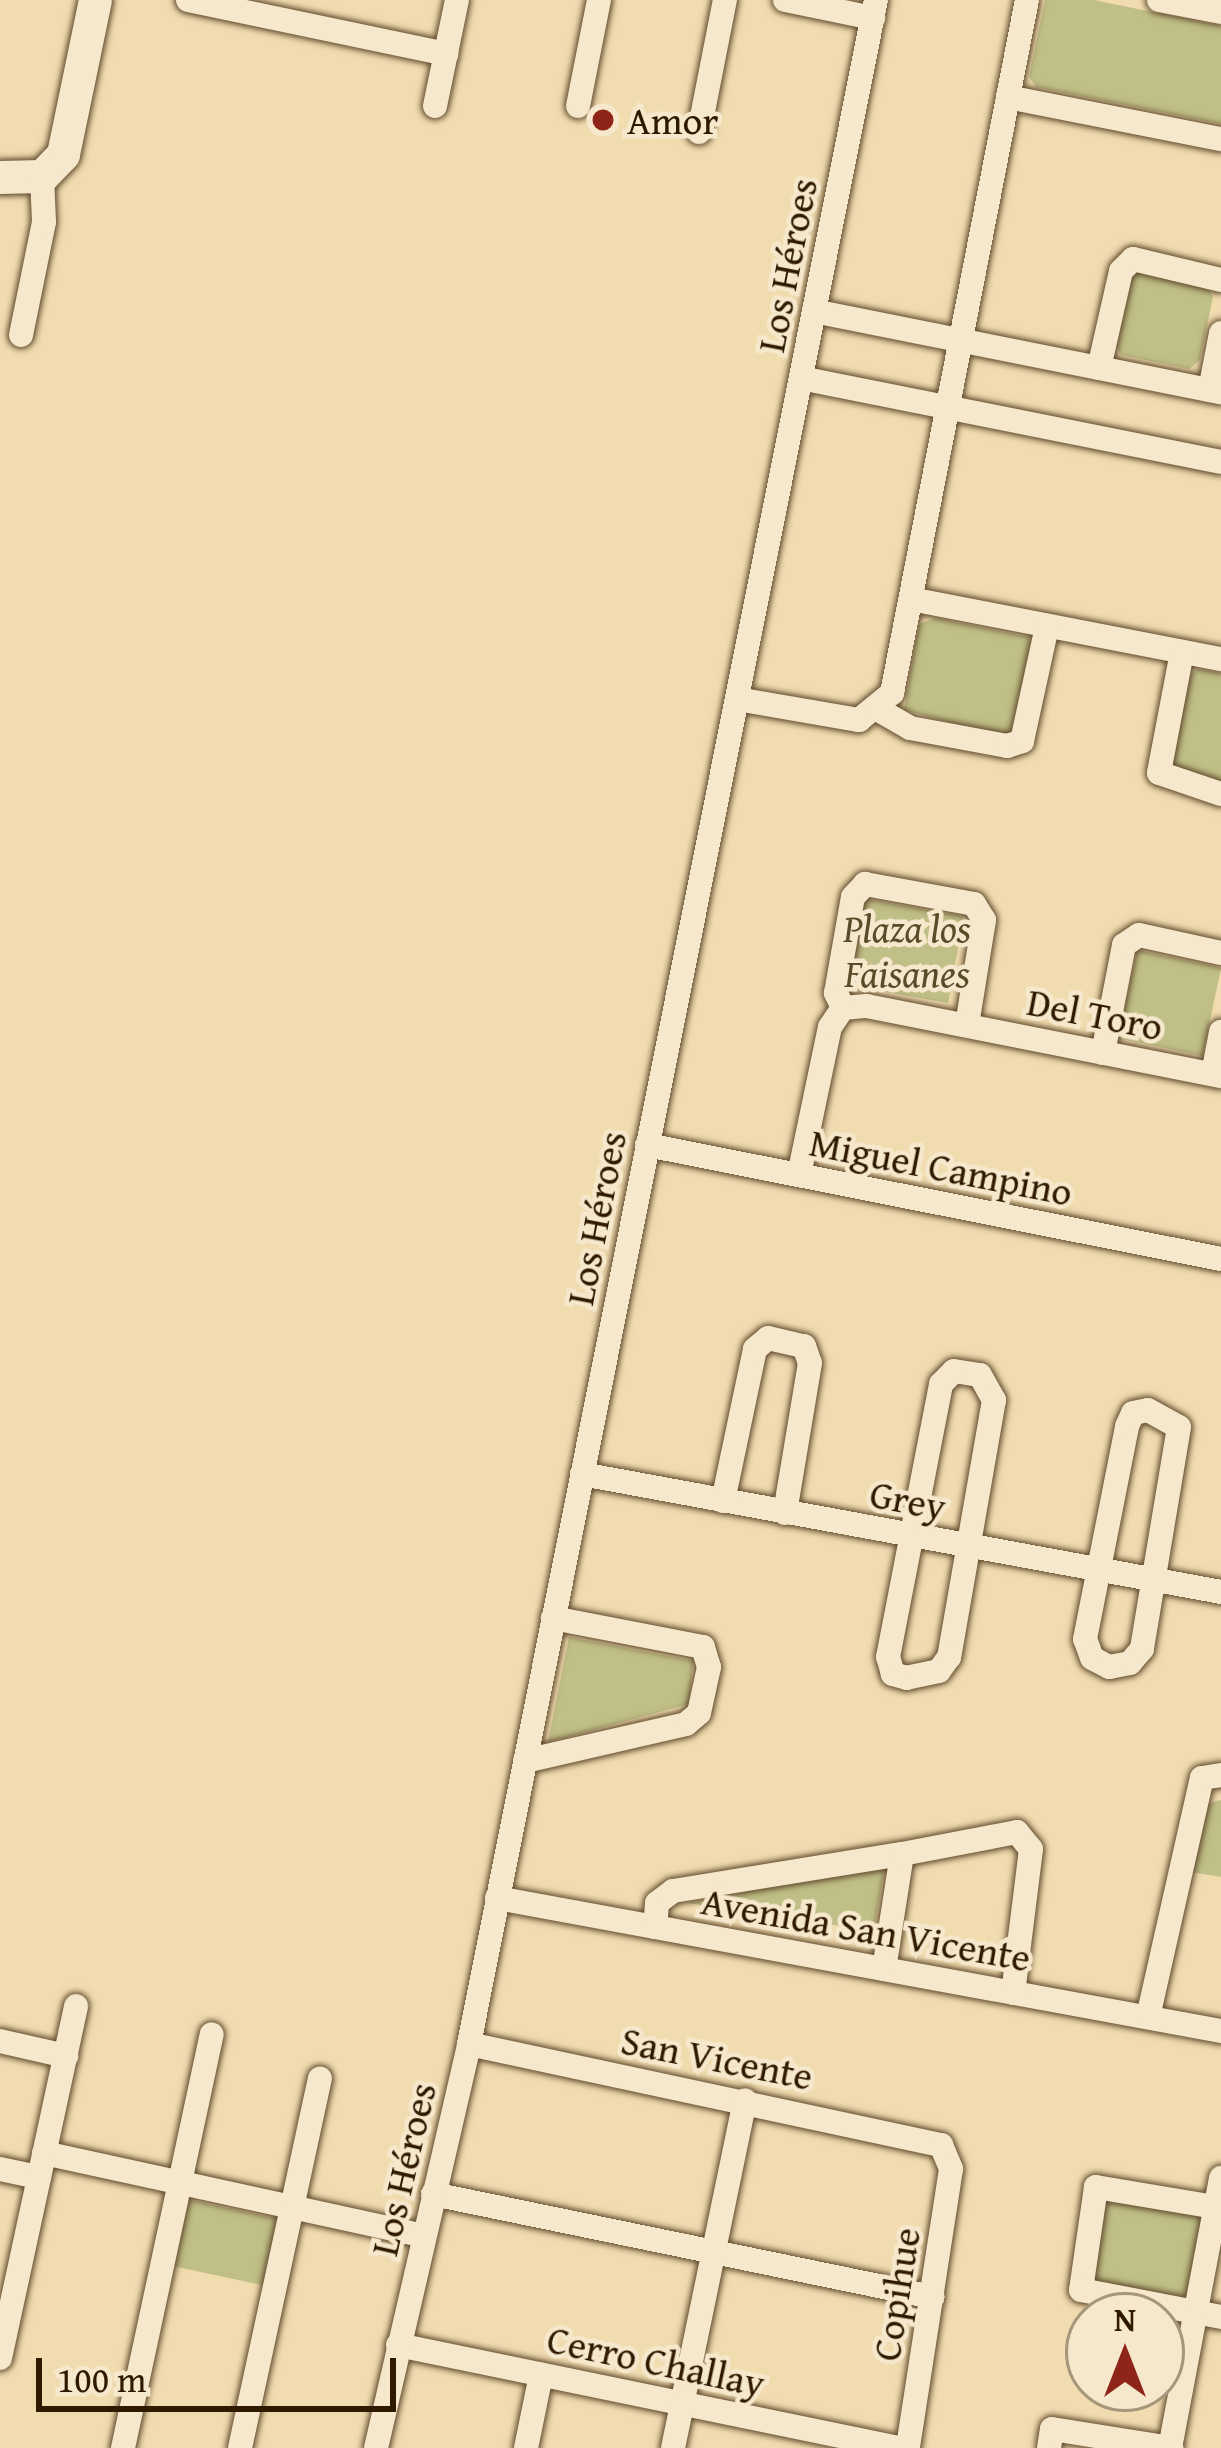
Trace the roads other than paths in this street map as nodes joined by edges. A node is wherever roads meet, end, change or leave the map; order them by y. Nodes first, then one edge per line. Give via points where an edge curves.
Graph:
1 (95, 0) edge
2 (188, 0) edge
3 (458, 0) edge
4 (599, 0) edge
5 (725, 0) edge
6 (785, 0) edge
7 (1027, 0) edge
8 (1159, 0) edge
9 (874, 9) edge
10 (1221, 12) edge
11 (446, 54) junction
12 (1008, 97) junction
13 (435, 106) dead end
14 (578, 106) dead end
15 (699, 132) dead end
16 (1221, 139) edge
17 (42, 176) junction
18 (0, 177) edge
19 (1221, 280) edge
20 (814, 311) junction
21 (1221, 333) edge
22 (21, 334) dead end
23 (958, 340) junction
24 (1099, 368) junction
25 (801, 378) junction
26 (1216, 391) edge
27 (945, 406) junction
28 (1221, 462) edge
29 (911, 599) junction
30 (1048, 626) junction
31 (1182, 652) junction
32 (1221, 659) edge
33 (737, 699) junction
34 (879, 710) junction
35 (1221, 794) edge
36 (1221, 953) edge
37 (843, 1008) junction
38 (967, 1025) junction
39 (1221, 1032) edge
40 (1103, 1052) junction
41 (1217, 1075) edge
42 (647, 1144) junction
43 (799, 1175) junction
44 (1221, 1259) edge
45 (582, 1474) junction
46 (723, 1501) junction
47 (785, 1513) junction
48 (912, 1538) junction
49 (968, 1548) junction
50 (1098, 1574) junction
51 (1153, 1584) junction
52 (1221, 1592) edge
53 (553, 1618) junction
54 (525, 1760) junction
55 (1221, 1775) edge
56 (902, 1854) junction
57 (497, 1898) junction
58 (655, 1927) junction
59 (884, 1969) junction
60 (1012, 1993) junction
61 (76, 2006) dead end
62 (1148, 2018) junction
63 (1221, 2031) edge
64 (212, 2034) dead end
65 (0, 2041) edge
66 (469, 2044) junction
67 (66, 2056) junction
68 (320, 2079) dead end
69 (745, 2100) junction
70 (946, 2152) joint
71 (42, 2165) junction
72 (0, 2169) edge
73 (1221, 2178) edge
74 (180, 2182) junction
75 (433, 2194) junction
76 (292, 2207) junction
77 (1218, 2208) edge
78 (424, 2236) junction
79 (714, 2252) junction
80 (7, 2296) edge
81 (932, 2297) junction
82 (1209, 2315) edge
83 (398, 2345) junction
84 (0, 2357) edge
85 (541, 2374) junction
86 (682, 2404) junction
87 (123, 2448) edge
88 (240, 2448) edge
89 (376, 2448) edge
90 (526, 2448) edge
91 (673, 2448) edge
92 (903, 2448) edge
93 (1049, 2448) edge
94 (1170, 2448) edge

1 - 17 main road via 67,144
2 - 11 street
3 - 11 street
4 - 14 street
5 - 15 street
6 - 9 street
7 - 12 street
8 - 10 street
9 - 20 street, Los Héroes
11 - 13 street
12 - 16 street
12 - 23 street
17 - 18 main road
17 - 22 street via 44,222
19 - 24 street via 1133,259 1121,271
20 - 23 street
20 - 25 street, Los Héroes
21 - 26 street
23 - 24 street
23 - 27 street
24 - 26 street
25 - 27 street
25 - 33 street, Los Héroes
27 - 28 street
27 - 29 street
29 - 30 street
29 - 34 street via 892,693
30 - 31 street
30 - 34 street via 1022,741 1006,746 910,728
31 - 32 street
31 - 35 street via 1160,773
33 - 34 street via 843,719
33 - 42 street, Los Héroes
36 - 40 street via 1138,935 1124,945
37 - 38 street, Del Toro
37 - 38 street via 839,974 853,897 865,884 974,904 984,920
37 - 43 street via 830,1028
38 - 40 street, Del Toro
39 - 41 street
40 - 41 street, Del Toro
42 - 43 street, Miguel Campino
42 - 45 street, Los Héroes
43 - 44 street, Miguel Campino
45 - 46 street, Grey
45 - 53 street, Los Héroes
46 - 47 street, Grey
46 - 47 street via 755,1349 768,1338 804,1346 810,1363
47 - 48 street, Grey
48 - 49 street, Grey
48 - 49 street via 888,1657 892,1674 907,1678 939,1670 949,1657
48 - 49 street via 941,1384 954,1371 980,1376 994,1400
49 - 50 street, Grey
50 - 51 street, Grey
50 - 51 street via 1085,1639 1092,1658 1109,1667 1130,1663 1142,1649
50 - 51 street via 1126,1426 1132,1413 1148,1410 1179,1427
51 - 52 street, Grey
53 - 54 street, Los Héroes
53 - 54 street via 703,1647 709,1667 700,1713 686,1724
54 - 57 street, Los Héroes
55 - 62 street via 1202,1778
56 - 58 street via 673,1891 657,1903
56 - 59 street
56 - 60 street via 1017,1832 1028,1837
57 - 58 street, Avenida San Vicente
57 - 66 street, Los Héroes
58 - 59 street, Avenida San Vicente
59 - 60 street, Avenida San Vicente
60 - 62 street, Avenida San Vicente
61 - 67 street
62 - 63 street, Avenida San Vicente
64 - 74 street
65 - 67 street
66 - 69 street, San Vicente
66 - 75 street, Los Héroes
67 - 71 street
68 - 76 street
69 - 70 street, San Vicente via 926,2136
69 - 79 street
70 - 81 street, Copihue via 950,2178
71 - 72 street
71 - 74 street
71 - 80 street
73 - 77 street
74 - 76 street
74 - 87 street
75 - 78 street, Los Héroes
75 - 79 street
76 - 78 street
76 - 88 street
77 - 82 street
77 - 82 street via 1096,2187 1081,2290
78 - 83 street, Los Héroes
79 - 81 street
79 - 86 street
80 - 84 street
81 - 92 street, Copihue
82 - 94 street
83 - 85 street, Cerro Challay
83 - 89 street, Los Héroes
85 - 86 street, Cerro Challay
85 - 90 street
86 - 91 street
86 - 92 street, Cerro Challay
93 - 94 street via 1052,2429

